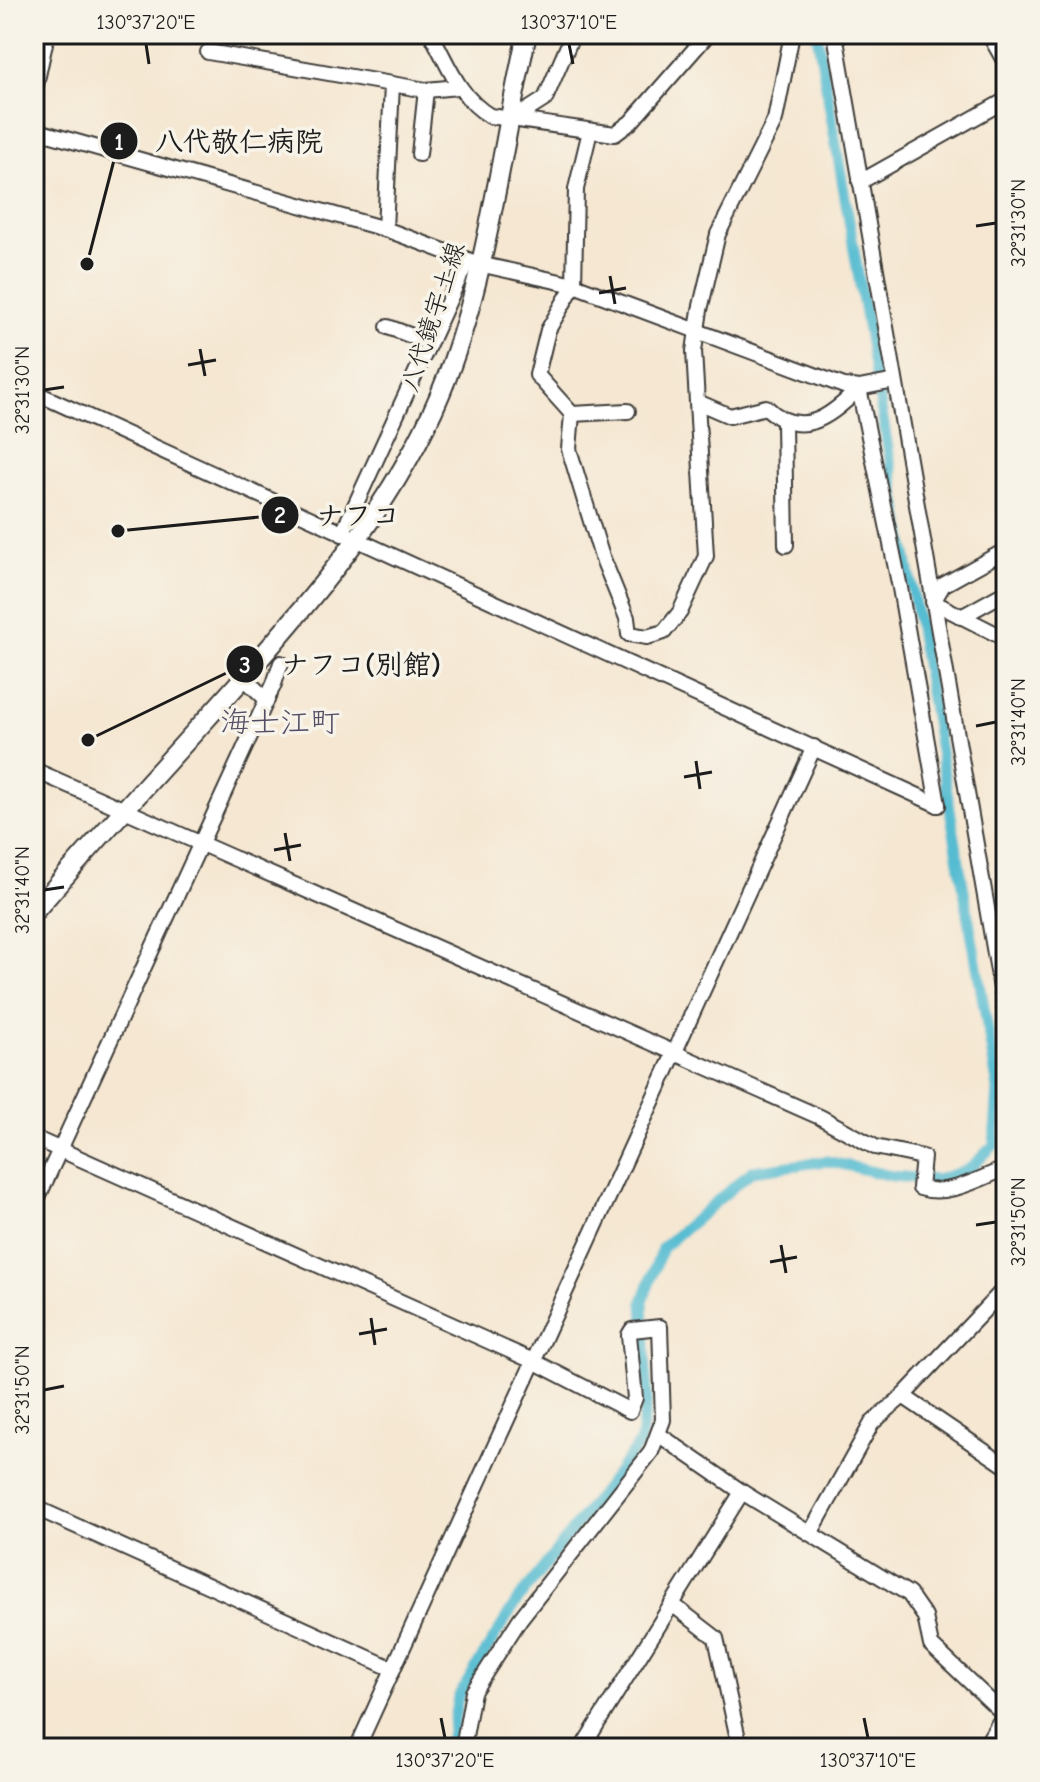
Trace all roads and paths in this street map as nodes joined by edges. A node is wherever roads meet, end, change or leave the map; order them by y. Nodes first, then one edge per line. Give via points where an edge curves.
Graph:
1 (47, 34) edge
2 (431, 34) edge
3 (527, 34) edge
4 (573, 34) edge
5 (708, 34) edge
6 (786, 34) edge
7 (835, 34) edge
8 (989, 34) edge
9 (208, 52) dead end
10 (37, 61) edge
11 (1006, 64) edge
12 (392, 85) junction
13 (458, 87) junction
14 (426, 90) junction
15 (34, 94) edge
16 (1006, 100) edge
17 (512, 120) junction
18 (34, 130) edge
19 (590, 131) junction
20 (419, 154) dead end
21 (860, 182) junction
22 (385, 229) junction
23 (473, 262) junction
24 (574, 285) junction
25 (388, 327) dead end
26 (698, 332) junction
27 (428, 342) junction
28 (895, 381) junction
29 (859, 388) junction
30 (34, 392) edge
31 (700, 403) junction
32 (628, 411) dead end
33 (572, 414) junction
34 (784, 423) junction
35 (349, 537) junction
36 (786, 545) dead end
37 (1006, 550) edge
38 (1006, 592) edge
39 (933, 602) junction
40 (961, 617) junction
41 (629, 634) junction
42 (1006, 639) edge
43 (610, 654) junction
44 (281, 663) dead end
45 (244, 678) junction
46 (267, 700) junction
47 (814, 747) junction
48 (34, 770) edge
49 (121, 811) junction
50 (201, 842) junction
51 (34, 912) edge
52 (1006, 1017) edge
53 (674, 1053) junction
54 (34, 1138) edge
55 (60, 1149) junction
56 (1006, 1168) edge
57 (34, 1206) edge
58 (1006, 1287) edge
59 (533, 1361) junction
60 (903, 1396) junction
61 (658, 1434) junction
62 (1006, 1466) edge
63 (742, 1492) junction
64 (34, 1507) edge
65 (811, 1532) junction
66 (672, 1604) junction
67 (393, 1669) junction
68 (1005, 1715) edge
69 (357, 1748) edge
70 (463, 1748) edge
71 (582, 1748) edge
72 (740, 1748) edge
73 (984, 1748) edge

1 - 10 street
2 - 13 street
3 - 17 main road, 八代鏡宇土線
4 - 17 street via 545,99
5 - 19 street via 631,122 615,134
6 - 26 street via 791,39 788,64 775,120 718,234
7 - 21 street
8 - 11 street
9 - 12 street
10 - 15 street
12 - 14 street
12 - 22 street
13 - 14 street
13 - 17 street via 475,107
14 - 20 street
16 - 21 street
17 - 19 street
17 - 23 main road, 八代鏡宇土線
18 - 22 street
19 - 24 street via 576,189
21 - 28 street
22 - 23 street
23 - 24 street
23 - 27 street
23 - 35 main road, 八代鏡宇土線 via 447,376 404,467
24 - 26 street
24 - 33 street via 548,330 537,375
25 - 27 street
26 - 29 street
26 - 31 street via 694,351
27 - 35 street
28 - 29 street
28 - 39 street
29 - 34 street via 845,403 806,425
29 - 47 street via 938,805
30 - 35 street
31 - 34 street via 730,416 766,407
31 - 41 street via 706,556 680,612 664,632 647,637
32 - 33 street
33 - 41 street via 569,449
34 - 36 street
35 - 43 street
35 - 45 main road, 八代鏡宇土線 via 287,631
37 - 39 street via 943,585
38 - 40 street
39 - 40 street
39 - 52 street
40 - 42 street
41 - 43 street
43 - 47 street
44 - 46 street
45 - 46 street
45 - 49 main road, 八代鏡宇土線
46 - 50 street
47 - 53 street
48 - 49 street
49 - 50 street
49 - 51 main road, 八代鏡宇土線
50 - 53 street
50 - 55 street
53 - 56 street via 875,1147 923,1157 920,1188 956,1188
53 - 59 street
54 - 55 street
55 - 57 street
55 - 59 street
58 - 60 street
59 - 61 street via 630,1411 635,1398 629,1335 632,1330 660,1327 663,1420
59 - 67 street
60 - 62 street
60 - 65 street via 872,1423
61 - 63 street
61 - 70 street via 633,1477 520,1619 473,1692
63 - 65 street
63 - 66 street
64 - 67 street
65 - 68 street via 909,1594 925,1617 931,1645
66 - 71 street
66 - 72 street via 716,1638
67 - 69 street
68 - 73 street

